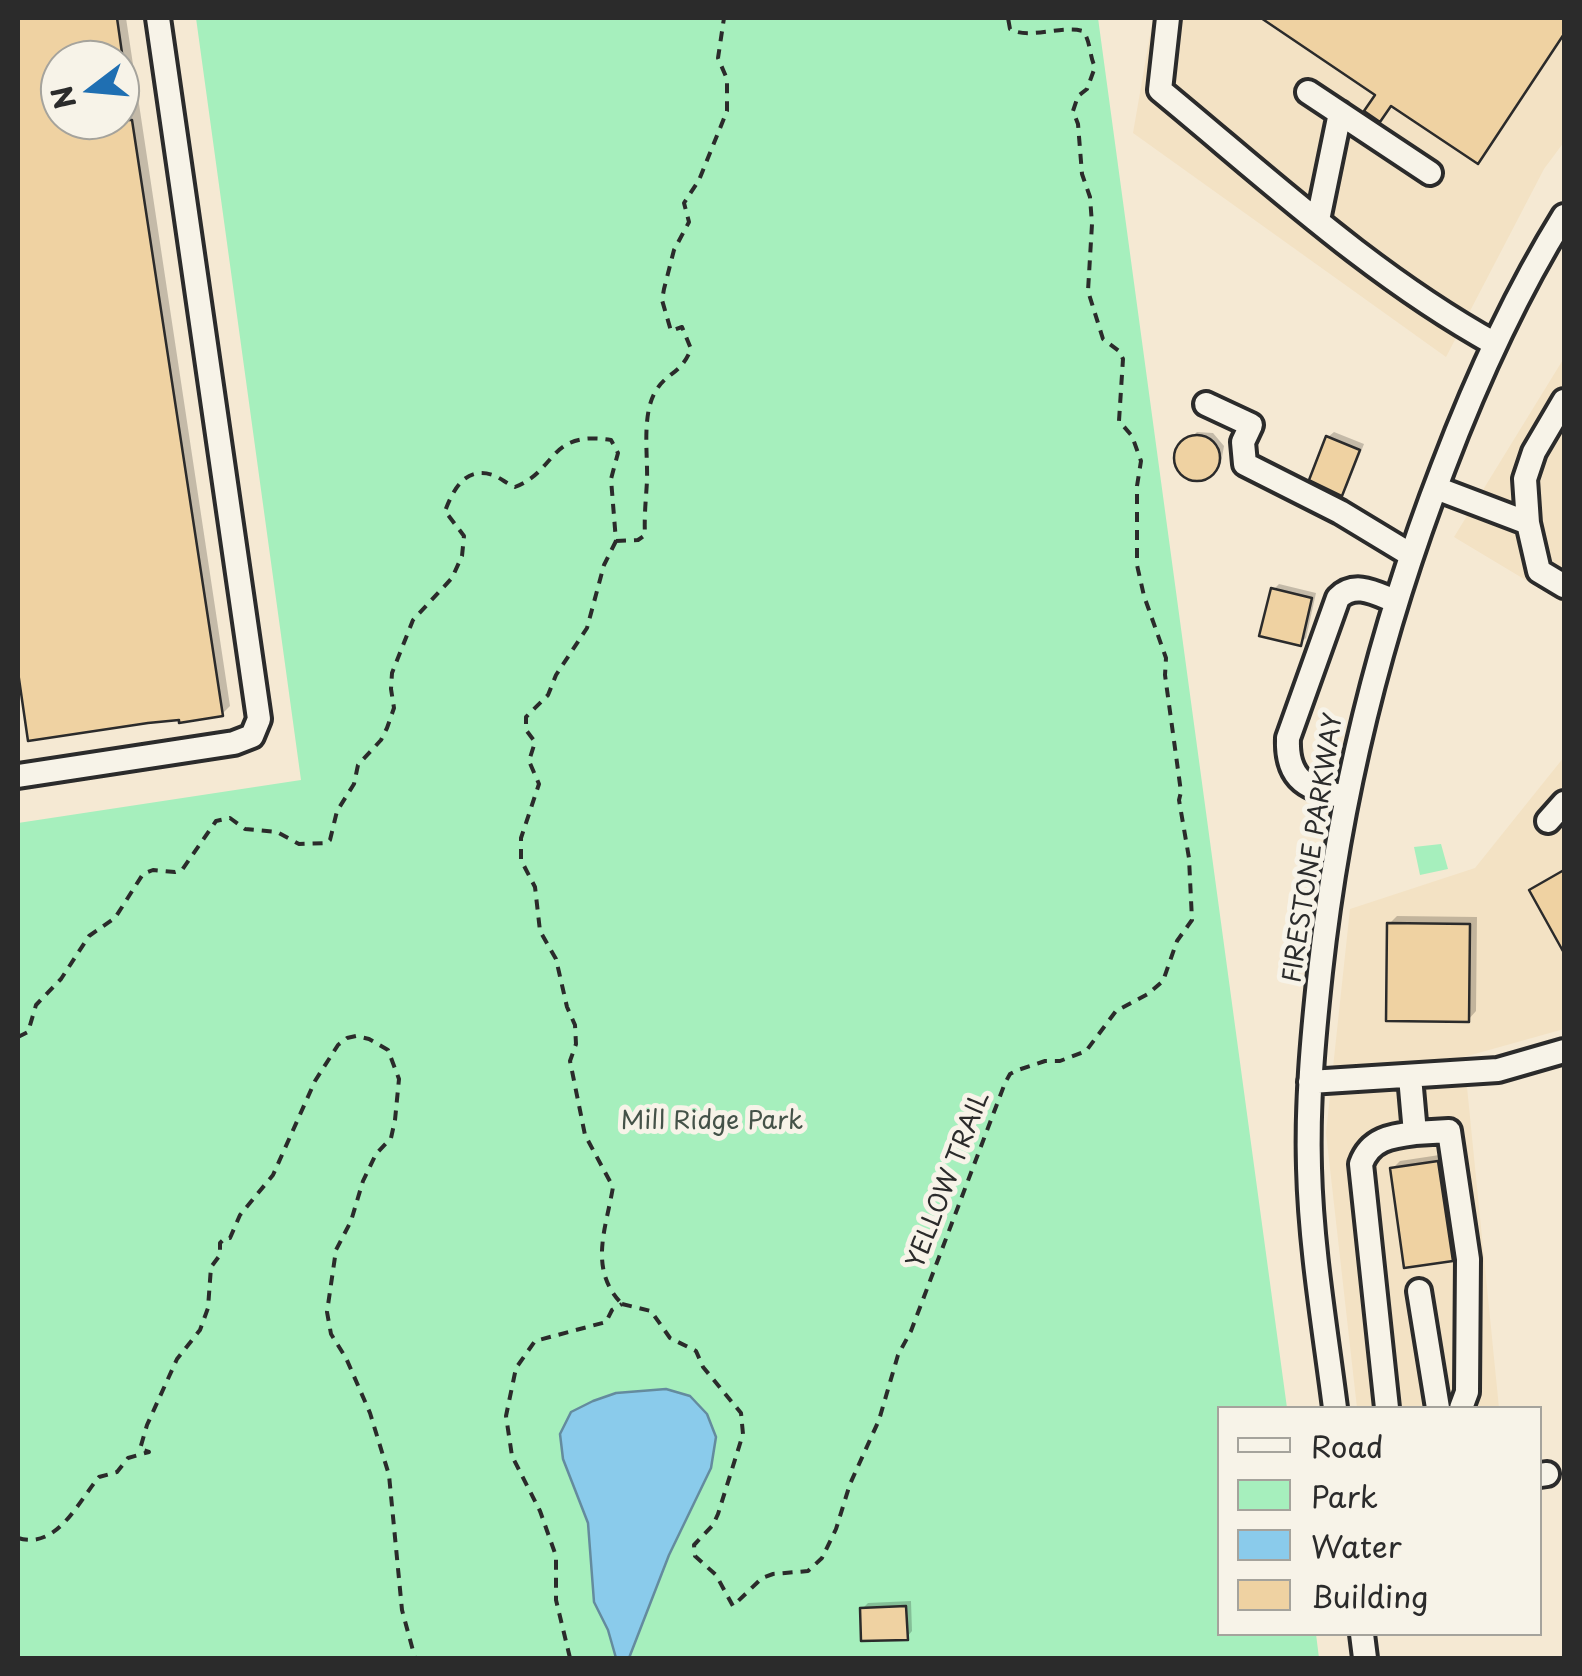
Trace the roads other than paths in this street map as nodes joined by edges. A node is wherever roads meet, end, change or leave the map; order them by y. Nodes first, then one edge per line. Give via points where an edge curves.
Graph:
1 (158, 18) edge
2 (1168, 18) edge
3 (1308, 92) dead end
4 (1340, 113) junction
5 (1430, 173) dead end
6 (1564, 216) edge
7 (1318, 220) junction
8 (1558, 241) edge
9 (1495, 344) junction
10 (1564, 401) edge
11 (1206, 404) dead end
12 (1436, 488) junction
13 (1528, 523) junction
14 (1411, 554) junction
15 (1564, 586) edge
16 (1395, 600) junction
17 (18, 776) edge
18 (1345, 797) junction
19 (1564, 803) edge
20 (1548, 821) dead end
21 (1564, 1051) edge
22 (1410, 1078) junction
23 (1310, 1082) junction
24 (1415, 1133) junction
25 (1420, 1291) dead end
26 (1468, 1314) junction
27 (1424, 1320) junction
28 (1335, 1406) edge
29 (1388, 1406) edge
30 (1438, 1406) edge
31 (1462, 1406) edge

1 - 17 street via 260,719 244,741
2 - 7 street via 1160,90
3 - 4 street
4 - 5 street
4 - 7 street
6 - 8 street, FIRESTONE PARKWAY
7 - 9 street via 1414,296
8 - 9 street, FIRESTONE PARKWAY
9 - 12 street, FIRESTONE PARKWAY
10 - 13 street via 1524,479
11 - 14 street via 1252,425 1243,442 1245,464
12 - 13 street
12 - 14 street, FIRESTONE PARKWAY
13 - 15 street via 1540,571
14 - 16 street, FIRESTONE PARKWAY
16 - 18 street, FIRESTONE PARKWAY
16 - 18 street via 1357,588 1338,598 1288,738 1288,758 1301,782
18 - 23 street, FIRESTONE PARKWAY
19 - 20 street
21 - 22 street via 1498,1070
22 - 23 street
22 - 24 street
23 - 28 street, FIRESTONE PARKWAY via 1314,1236
24 - 26 street via 1449,1130 1468,1259
24 - 29 street via 1379,1141 1362,1164
25 - 27 street
26 - 27 street
26 - 31 street
27 - 30 street

